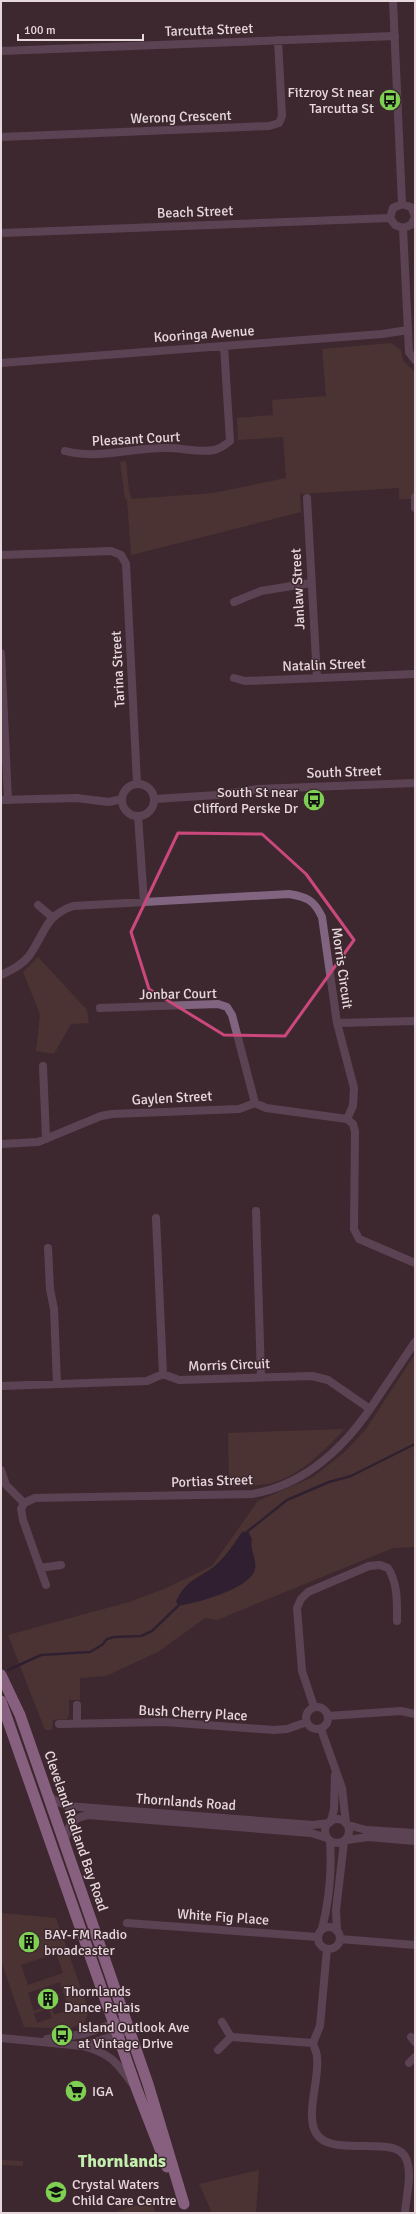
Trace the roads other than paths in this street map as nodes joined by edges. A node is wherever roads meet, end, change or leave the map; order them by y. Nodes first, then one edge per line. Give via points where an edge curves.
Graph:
1 (394, 1) edge
2 (395, 36) junction
3 (278, 40) junction
4 (1, 51) edge
5 (1, 137) edge
6 (402, 204) junction
7 (415, 217) edge
8 (390, 218) junction
9 (403, 228) junction
10 (1, 233) edge
11 (408, 330) junction
12 (224, 346) junction
13 (415, 360) edge
14 (1, 363) edge
15 (65, 451) dead end
16 (414, 497) edge
17 (307, 498) dead end
18 (415, 508) edge
19 (1, 555) edge
20 (310, 583) junction
21 (234, 602) dead end
22 (1, 653) edge
23 (415, 674) edge
24 (234, 678) dead end
25 (317, 678) junction
26 (415, 783) edge
27 (137, 784) junction
28 (155, 798) junction
29 (122, 799) junction
30 (4, 800) edge
31 (138, 816) junction
32 (144, 902) junction
33 (38, 905) dead end
34 (52, 917) junction
35 (1, 975) edge
36 (100, 1008) dead end
37 (415, 1021) edge
38 (337, 1023) junction
39 (43, 1066) dead end
40 (255, 1103) junction
41 (347, 1119) junction
42 (46, 1139) junction
43 (1, 1144) edge
44 (256, 1211) dead end
45 (156, 1218) dead end
46 (48, 1248) dead end
47 (415, 1263) edge
48 (415, 1342) edge
49 (163, 1374) junction
50 (261, 1377) junction
51 (58, 1384) junction
52 (1, 1386) edge
53 (370, 1409) junction
54 (1, 1470) edge
55 (24, 1503) junction
56 (61, 1565) dead end
57 (40, 1568) junction
58 (46, 1585) dead end
59 (397, 1621) dead end
60 (1, 1675) edge
61 (1, 1701) edge
62 (77, 1705) dead end
63 (314, 1707) junction
64 (415, 1714) edge
65 (20, 1715) junction
66 (328, 1716) junction
67 (307, 1722) junction
68 (77, 1723) junction
69 (59, 1724) dead end
70 (321, 1729) junction
71 (334, 1768) junction
72 (29, 1781) junction
73 (46, 1791) junction
74 (330, 1822) junction
75 (347, 1824) junction
76 (415, 1833) edge
77 (328, 1840) junction
78 (345, 1841) junction
79 (415, 1841) edge
80 (65, 1847) junction
81 (127, 1923) dead end
82 (322, 1929) junction
83 (339, 1935) junction
84 (317, 1937) junction
85 (415, 1945) edge
86 (327, 1949) junction
87 (126, 2019) junction
88 (222, 2022) dead end
89 (114, 2023) junction
90 (130, 2030) junction
91 (118, 2035) junction
92 (231, 2037) junction
93 (1, 2038) edge
94 (32, 2040) junction
95 (313, 2043) junction
96 (83, 2046) junction
97 (218, 2050) dead end
98 (415, 2056) edge
99 (409, 2063) dead end
100 (137, 2090) junction
101 (186, 2208) edge
102 (405, 2213) edge

1 - 2 street
2 - 3 street, Tarcutta Street
2 - 6 street
3 - 4 street, Tarcutta Street
3 - 5 street, Werong Crescent via 282,116 278,122 269,126
6 - 7 street via 411,207
6 - 8 street via 393,208
7 - 9 street via 411,225
8 - 9 street via 395,226
8 - 10 street, Beach Street
9 - 11 street
11 - 12 street, Kooringa Avenue
11 - 13 street via 409,352
12 - 14 street, Kooringa Avenue
12 - 15 street, Pleasant Court via 227,409 231,434 230,441 224,446 207,451 168,448 105,455 82,455
16 - 18 street
17 - 20 street, Janlaw Street
19 - 27 street, Tarina Street via 111,551 121,555 126,564
20 - 21 street via 261,591
20 - 25 street, Janlaw Street
22 - 30 street
23 - 25 street, Natalin Street
24 - 25 street, Natalin Street via 245,681
26 - 28 street, South Street via 258,789 217,795
27 - 28 street via 149,787
27 - 29 street via 126,789
28 - 31 street via 150,811
29 - 30 street via 109,802 76,798
29 - 31 street via 128,813
31 - 32 street
32 - 34 street, Morris Circuit via 72,906 60,910
32 - 38 street, Morris Circuit via 289,894 302,896 316,904 322,917
33 - 34 street
34 - 35 street, Morris Circuit via 28,957 14,969
36 - 40 street, Jonbar Court via 218,1004 227,1007 232,1015
37 - 38 street
38 - 41 street, Morris Circuit via 354,1088 353,1106
39 - 42 street
40 - 41 street via 266,1108
40 - 42 street, Gaylen Street via 239,1109 101,1116
41 - 47 street via 353,1124 356,1132 356,1234 359,1239
42 - 43 street, Gaylen Street via 29,1144
44 - 50 street
45 - 49 street
46 - 51 street
48 - 53 street
49 - 50 street, Morris Circuit via 179,1380
49 - 51 street via 147,1381
50 - 53 street, Morris Circuit via 312,1376 328,1380
51 - 52 street
53 - 55 street, Portias Street via 335,1452 313,1470 291,1483 270,1491 252,1494 35,1498
54 - 55 street via 6,1485
55 - 57 street via 21,1509 23,1520
56 - 57 street
57 - 58 street
59 - 63 street via 397,1597 393,1576 388,1568 380,1565 369,1566 308,1592 301,1599 297,1608 302,1671
60 - 65 highway, Cleveland Redland Bay Road
61 - 72 highway, Cleveland Redland Bay Road
62 - 68 street
63 - 66 street via 322,1708
63 - 67 street via 306,1715
64 - 66 street via 401,1711
65 - 72 highway via 13,1716 12,1721 24,1752
65 - 73 highway, Cleveland Redland Bay Road
66 - 70 street via 327,1724
67 - 68 street, Bush Cherry Place via 287,1729 274,1730 165,1722
67 - 70 street via 314,1729
68 - 69 street, Bush Cherry Place
70 - 71 street
71 - 74 street via 334,1809
71 - 75 street via 342,1788
72 - 89 highway, Cleveland Redland Bay Road
73 - 74 street, Thornlands Road via 54,1800 67,1806 313,1825
73 - 80 highway, Cleveland Redland Bay Road
74 - 75 street, Thornlands Road via 336,1819
74 - 77 street via 326,1828
75 - 76 street, Thornlands Road via 366,1830
75 - 78 street via 350,1830
77 - 78 street, Thornlands Road via 337,1844
77 - 80 street, Thornlands Road via 311,1833 88,1815 78,1817 72,1822 67,1830
77 - 82 street via 331,1857
78 - 79 street, Thornlands Road via 368,1837
78 - 83 street via 336,1910
80 - 87 highway, Cleveland Redland Bay Road
81 - 84 street, White Fig Place
82 - 83 street via 333,1928
82 - 84 street
83 - 85 street
83 - 86 street via 336,1947
84 - 86 street via 320,1945
86 - 95 street via 320,2026
87 - 89 street
87 - 90 highway, Cleveland Redland Bay Road
88 - 92 street
89 - 91 highway, Cleveland Redland Bay Road
89 - 94 street via 84,2034
90 - 91 street
90 - 101 highway, Cleveland Redland Bay Road
91 - 96 street
91 - 100 highway, Cleveland Redland Bay Road
92 - 95 street
92 - 97 street
93 - 94 street
94 - 96 street
95 - 102 street via 318,2057 312,2121 316,2133 323,2140 334,2144 393,2148 402,2153 409,2168
96 - 100 street via 104,2052 118,2063
98 - 99 street
100 - 101 highway, Cleveland Redland Bay Road via 162,2157

